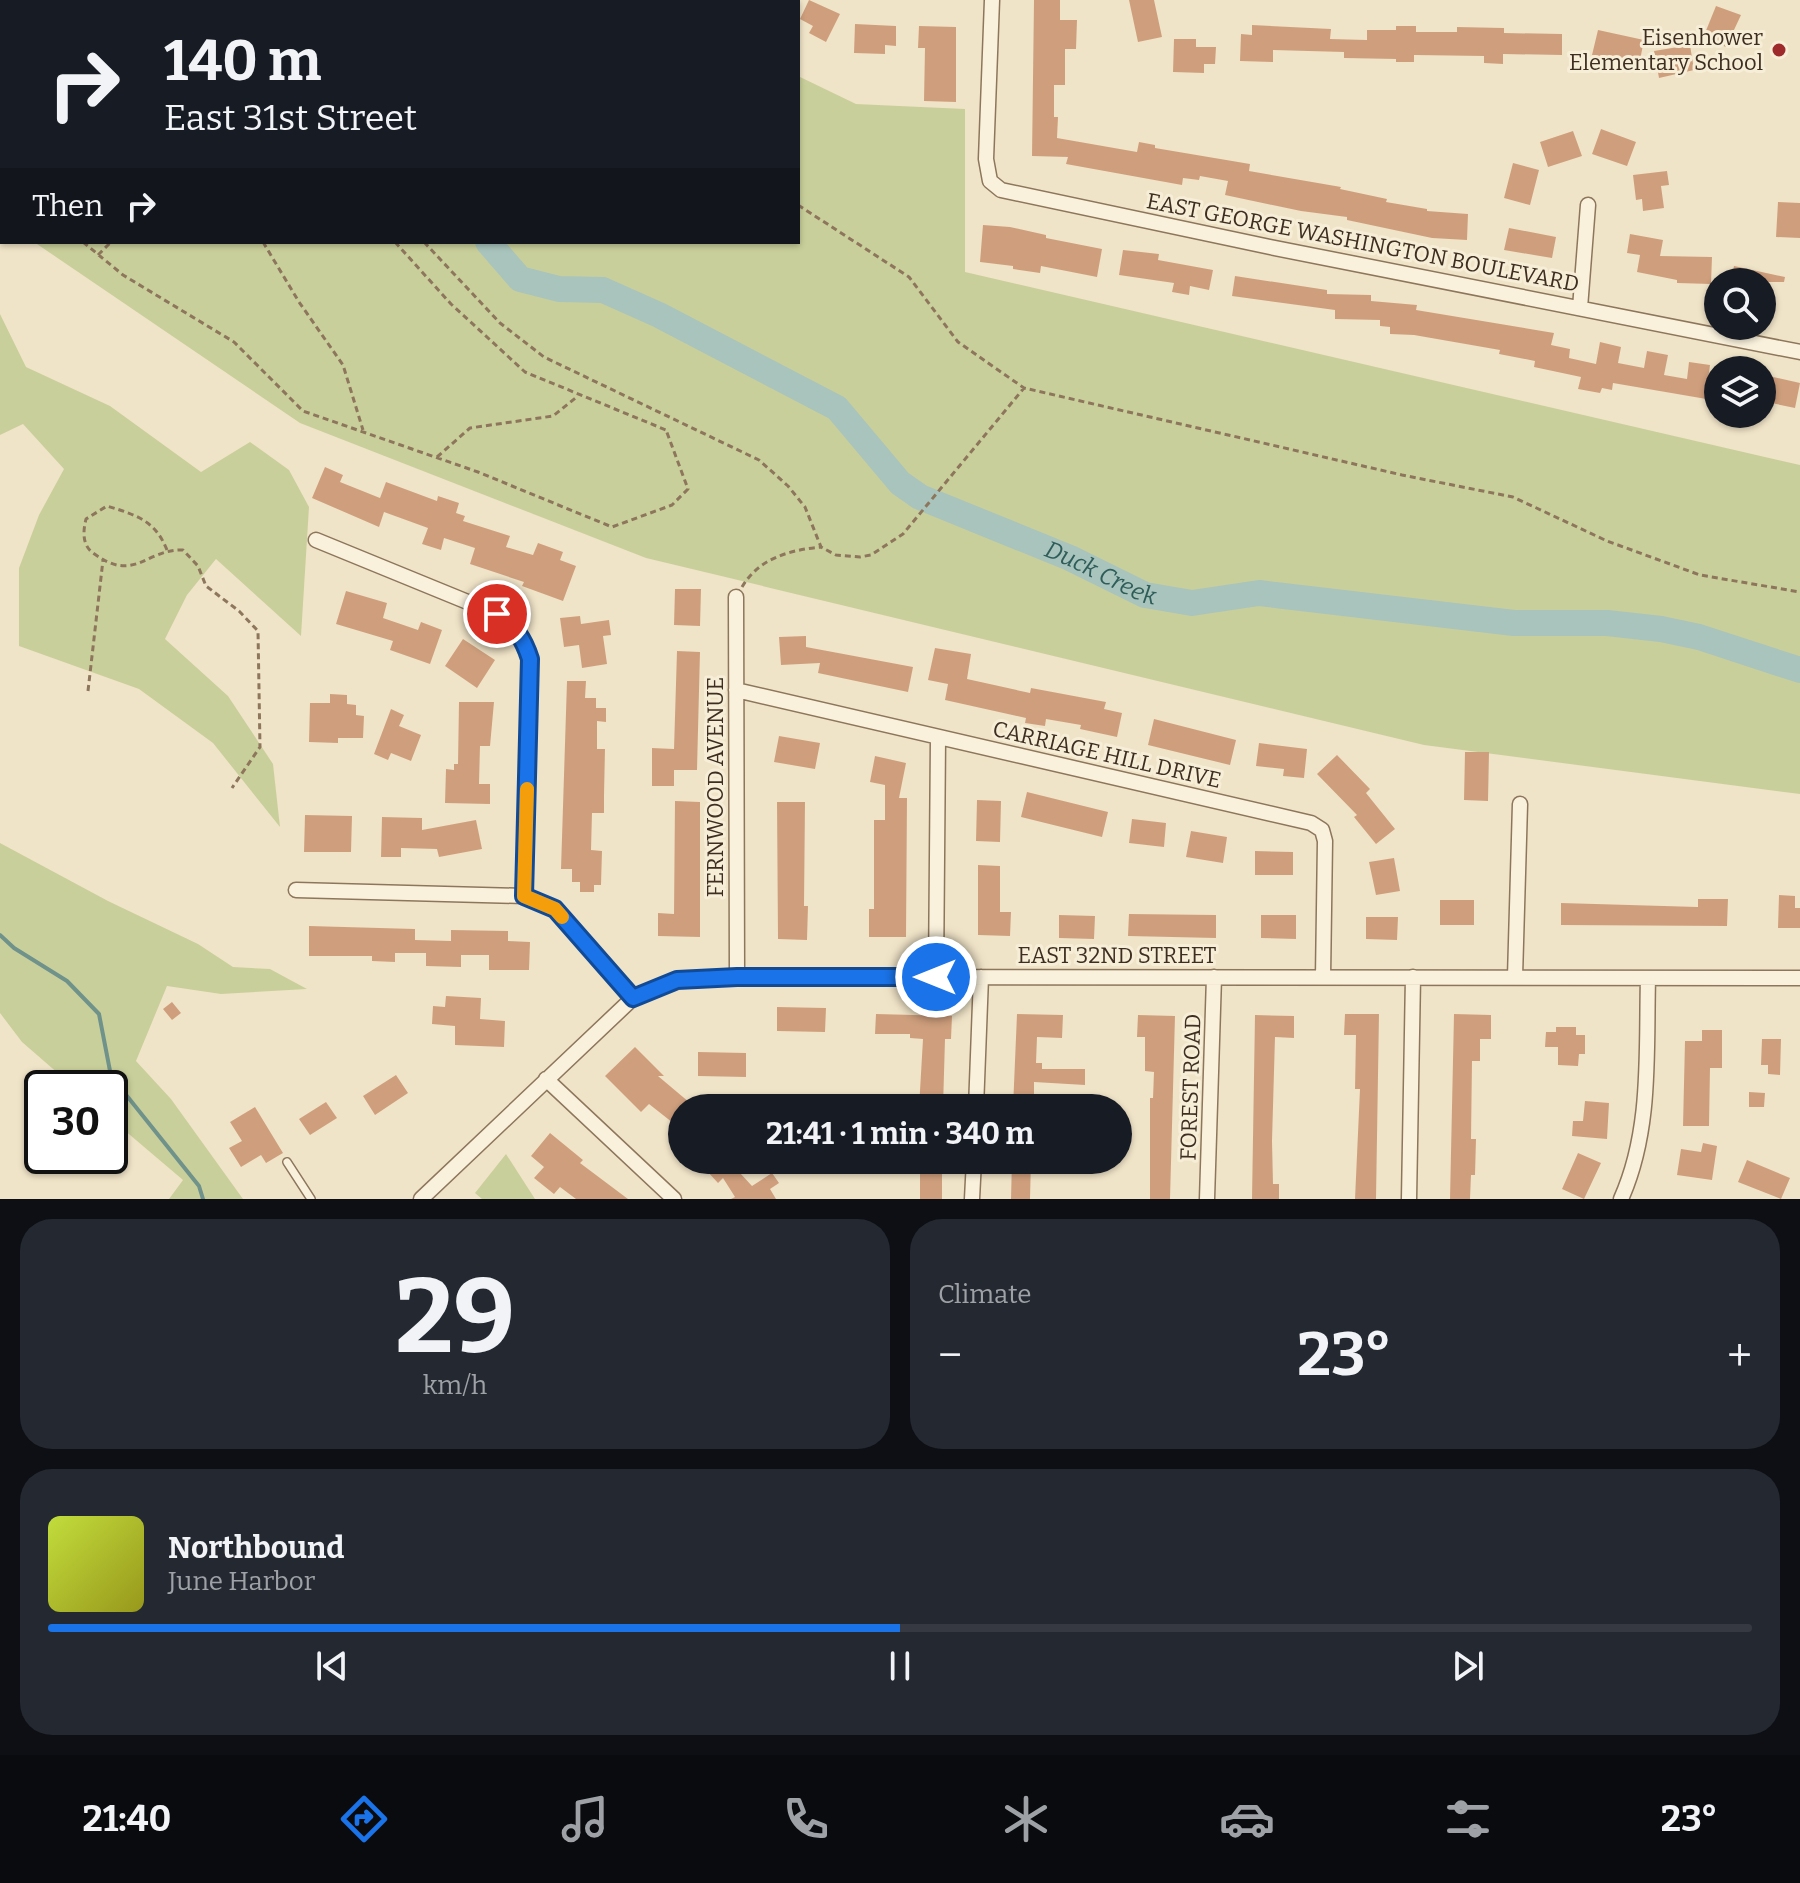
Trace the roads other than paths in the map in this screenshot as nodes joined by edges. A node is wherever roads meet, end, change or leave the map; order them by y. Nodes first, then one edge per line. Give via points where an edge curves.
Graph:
1 (992, 0) edge
2 (1588, 205) dead end
3 (1580, 308) junction
4 (1800, 352) edge
5 (316, 540) dead end
6 (736, 597) road end
7 (736, 690) junction
8 (938, 738) junction
9 (1520, 804) dead end
10 (296, 890) dead end
11 (524, 896) junction
12 (737, 977) junction
13 (936, 977) junction
14 (981, 977) junction
15 (1214, 977) junction
16 (1323, 977) junction
17 (1413, 977) junction
18 (1515, 977) junction
19 (1648, 978) junction
20 (1800, 978) edge
21 (633, 998) junction
22 (546, 1079) junction
23 (977, 1094) edge
24 (287, 1162) dead end
25 (973, 1174) edge
26 (311, 1199) edge
27 (421, 1199) edge
28 (674, 1199) edge
29 (972, 1199) edge
30 (1207, 1199) edge
31 (1409, 1199) edge
32 (1622, 1199) edge

1 - 3 street, EAST GEORGE WASHINGTON BOULEVARD via 986,159 990,181 1001,190
2 - 3 street
3 - 4 street, EAST GEORGE WASHINGTON BOULEVARD
5 - 11 street via 497,614 525,641 530,659
6 - 7 street, FERNWOOD AVENUE
7 - 8 street, CARRIAGE HILL DRIVE
7 - 12 street, FERNWOOD AVENUE
8 - 13 street
8 - 16 street, CARRIAGE HILL DRIVE via 1311,823 1322,830 1325,841
9 - 18 street
10 - 11 street
11 - 21 street via 555,909
12 - 13 street, EAST 32ND STREET
12 - 21 street, EAST 32ND STREET via 677,980
13 - 14 street, EAST 32ND STREET
14 - 15 street, EAST 32ND STREET
14 - 23 street
15 - 16 street, EAST 32ND STREET
15 - 30 street, FOREST ROAD
16 - 17 street, EAST 32ND STREET
17 - 18 street, EAST 32ND STREET
17 - 31 street
18 - 19 street, EAST 32ND STREET
19 - 20 street, EAST 32ND STREET
19 - 32 street via 1643,1127
21 - 22 street, EAST 32ND STREET
22 - 27 street, EAST 32ND STREET
22 - 28 street
24 - 26 lane
25 - 29 street

